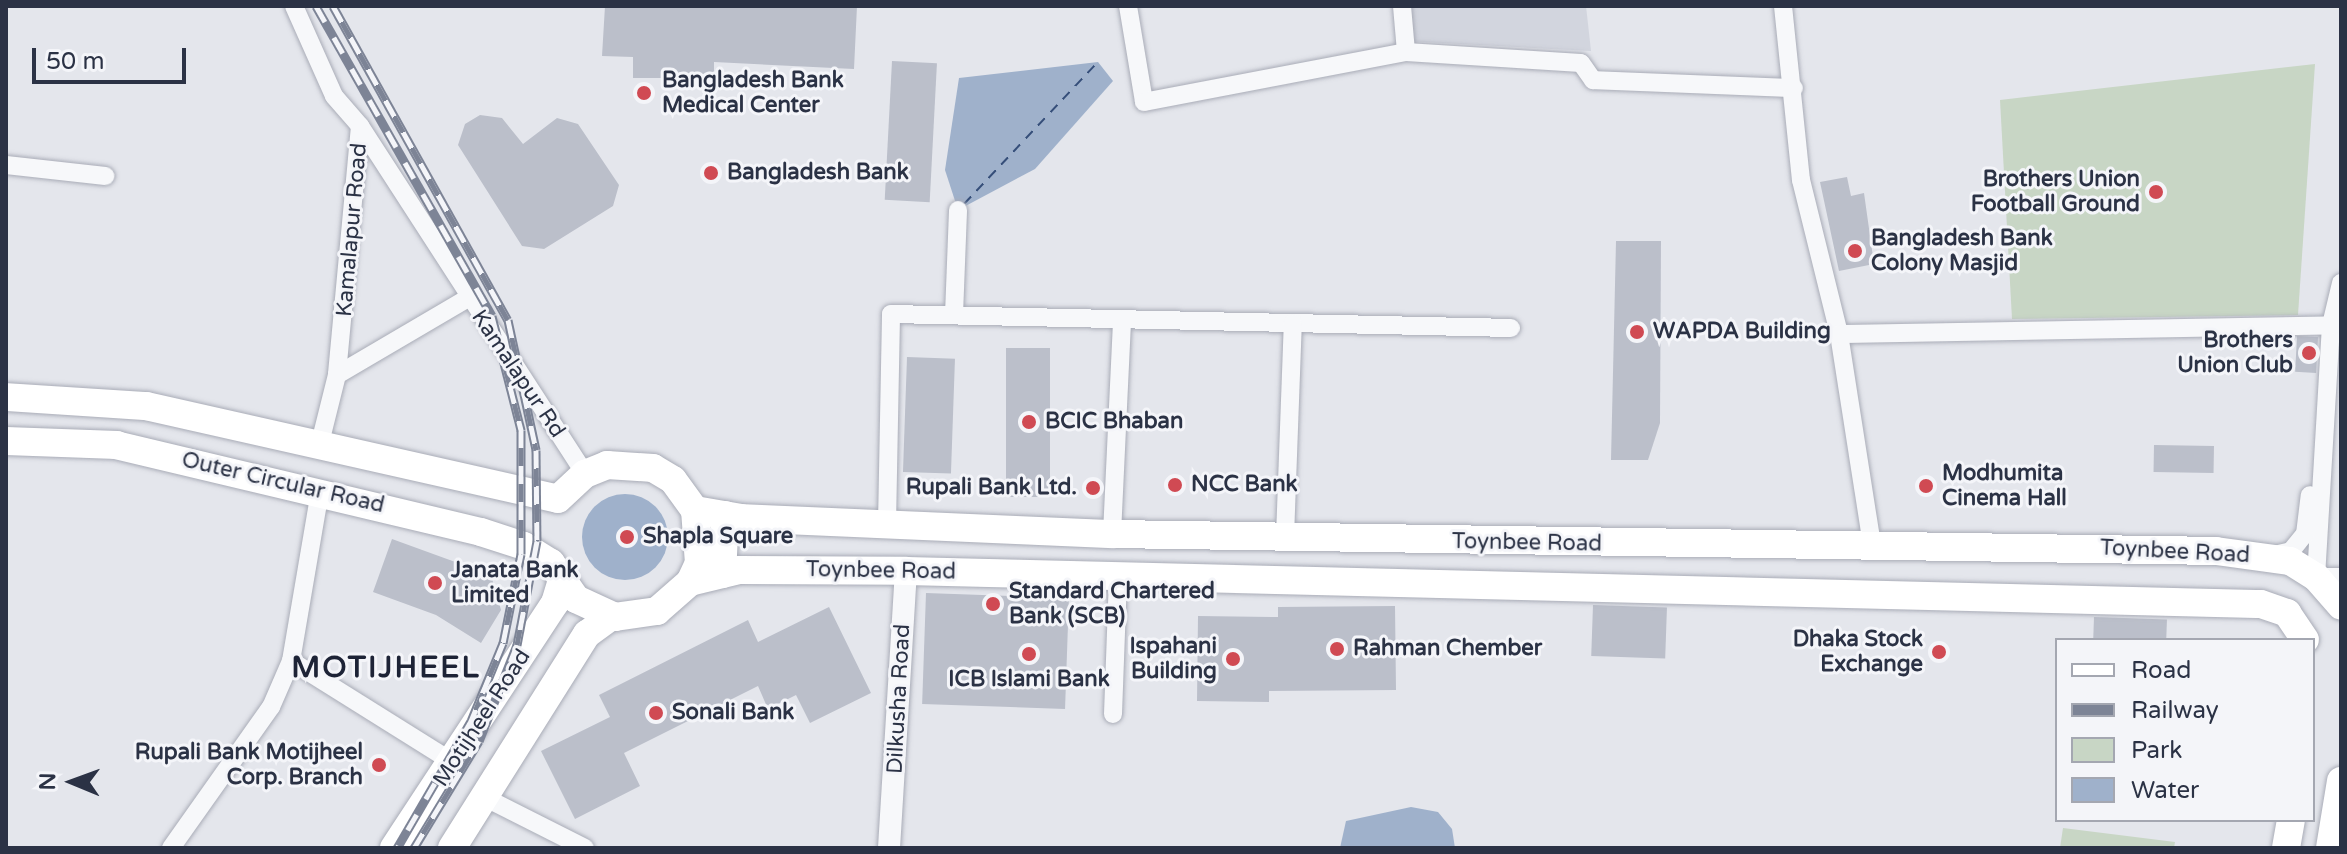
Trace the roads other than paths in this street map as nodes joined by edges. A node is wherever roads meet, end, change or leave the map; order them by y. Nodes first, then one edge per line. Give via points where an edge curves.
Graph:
1 (294, 6) edge
2 (1128, 6) edge
3 (1402, 6) edge
4 (1783, 6) edge
5 (1406, 52) junction
6 (1794, 88) junction
7 (360, 126) junction
8 (6, 165) edge
9 (105, 176) dead end
10 (958, 210) dead end
11 (2341, 283) edge
12 (468, 298) junction
13 (954, 315) junction
14 (1122, 319) junction
15 (1293, 323) junction
16 (2331, 325) junction
17 (1511, 328) dead end
18 (1839, 334) junction
19 (337, 375) junction
20 (6, 397) edge
21 (2324, 439) junction
22 (6, 441) edge
23 (320, 443) junction
24 (585, 474) junction
25 (320, 491) junction
26 (695, 510) junction
27 (725, 515) junction
28 (887, 524) junction
29 (1112, 534) junction
30 (1285, 537) junction
31 (1872, 545) junction
32 (2267, 557) junction
33 (906, 571) junction
34 (556, 573) junction
35 (722, 574) junction
36 (1118, 577) junction
37 (2329, 577) edge
38 (690, 582) junction
39 (2341, 606) edge
40 (612, 616) junction
41 (2304, 638) edge
42 (291, 661) junction
43 (1113, 714) dead end
44 (454, 763) junction
45 (2341, 781) edge
46 (484, 797) junction
47 (2291, 822) edge
48 (890, 838) edge
49 (171, 848) edge
50 (394, 848) edge
51 (452, 848) edge
52 (585, 848) edge
53 (873, 848) edge
54 (2286, 848) edge
55 (2330, 848) edge

1 - 7 street, Kamalapur Road via 334,96
2 - 5 street via 1144,102
3 - 5 street
4 - 6 street
5 - 6 street via 1581,63 1593,80
6 - 18 street via 1801,180
7 - 12 street
7 - 19 street, Kamalapur Road
8 - 9 street
10 - 13 street
11 - 16 street
12 - 19 street, Kamalapur Rd
12 - 24 street, Kamalapur Rd
13 - 14 street
13 - 28 street via 891,314
14 - 15 street
14 - 29 street
15 - 17 street
15 - 30 street
16 - 18 street
16 - 21 street
18 - 31 street
19 - 23 street
20 - 23 main road, Outer Circular Road via 146,406
21 - 32 street via 2313,461 2305,534 2291,551
21 - 37 street
22 - 25 main road, Outer Circular Road via 117,445
23 - 24 main road, Outer Circular Road via 558,499
24 - 26 main road via 607,465 653,468 673,480
25 - 34 main road, Outer Circular Road via 524,546
25 - 42 street
26 - 27 main road, Toynbee Road
26 - 38 main road via 701,544
27 - 28 main road, Toynbee Road
27 - 35 main road
28 - 29 main road, Toynbee Road
29 - 30 main road, Toynbee Road
30 - 31 main road, Toynbee Road
31 - 32 main road, Toynbee Road
32 - 37 main road, Toynbee Road
33 - 35 main road, Toynbee Road
33 - 36 main road, Toynbee Road
33 - 48 street, Dilkusha Road
34 - 40 main road via 576,599
34 - 44 main road, Motijheel Road via 555,603
35 - 38 main road, Toynbee Road
36 - 41 main road, Toynbee Road via 2261,604 2287,613
36 - 43 street
37 - 39 main road, Toynbee Road
38 - 40 main road via 657,611
40 - 46 main road, Motijheel Road via 587,634
42 - 44 street
42 - 49 street via 271,707
44 - 50 main road, Motijheel Road
45 - 55 main road
46 - 51 main road, Motijheel Road
46 - 52 street
47 - 54 main road
48 - 53 street, Dilkusha Road

